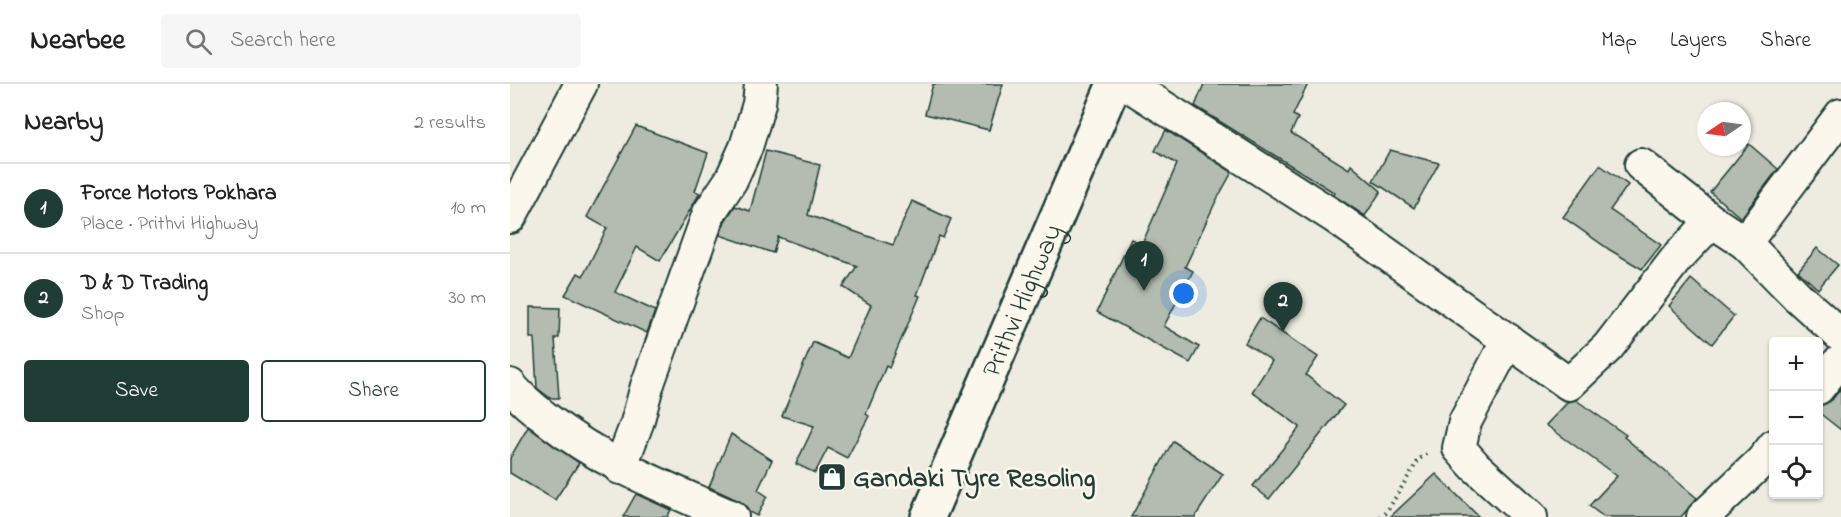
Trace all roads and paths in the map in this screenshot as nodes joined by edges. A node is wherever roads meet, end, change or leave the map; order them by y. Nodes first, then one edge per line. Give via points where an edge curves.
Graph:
1 (761, 84) edge
2 (1114, 84) edge
3 (1127, 84) edge
4 (580, 85) edge
5 (1841, 115) edge
6 (1641, 165) dead end
7 (510, 217) edge
8 (1712, 221) junction
9 (1745, 243) junction
10 (1508, 340) junction
11 (1836, 363) edge
12 (510, 385) edge
13 (1459, 448) junction
14 (1769, 451) edge
15 (620, 468) junction
16 (732, 517) edge
17 (928, 517) edge
18 (1380, 517) edge
19 (1531, 517) edge
20 (1703, 517) edge

1 - 15 street via 746,147 731,180 709,213
2 - 17 highway, Prithvi Highway
3 - 10 street via 1335,217
4 - 7 street
5 - 9 street
6 - 8 street
8 - 9 street
8 - 10 street via 1677,258 1608,347 1569,384
9 - 11 street via 1798,297
10 - 13 street via 1465,422
12 - 15 street via 521,399 570,437
13 - 18 path via 1442,445 1419,459
13 - 19 street
14 - 20 street
15 - 16 street

